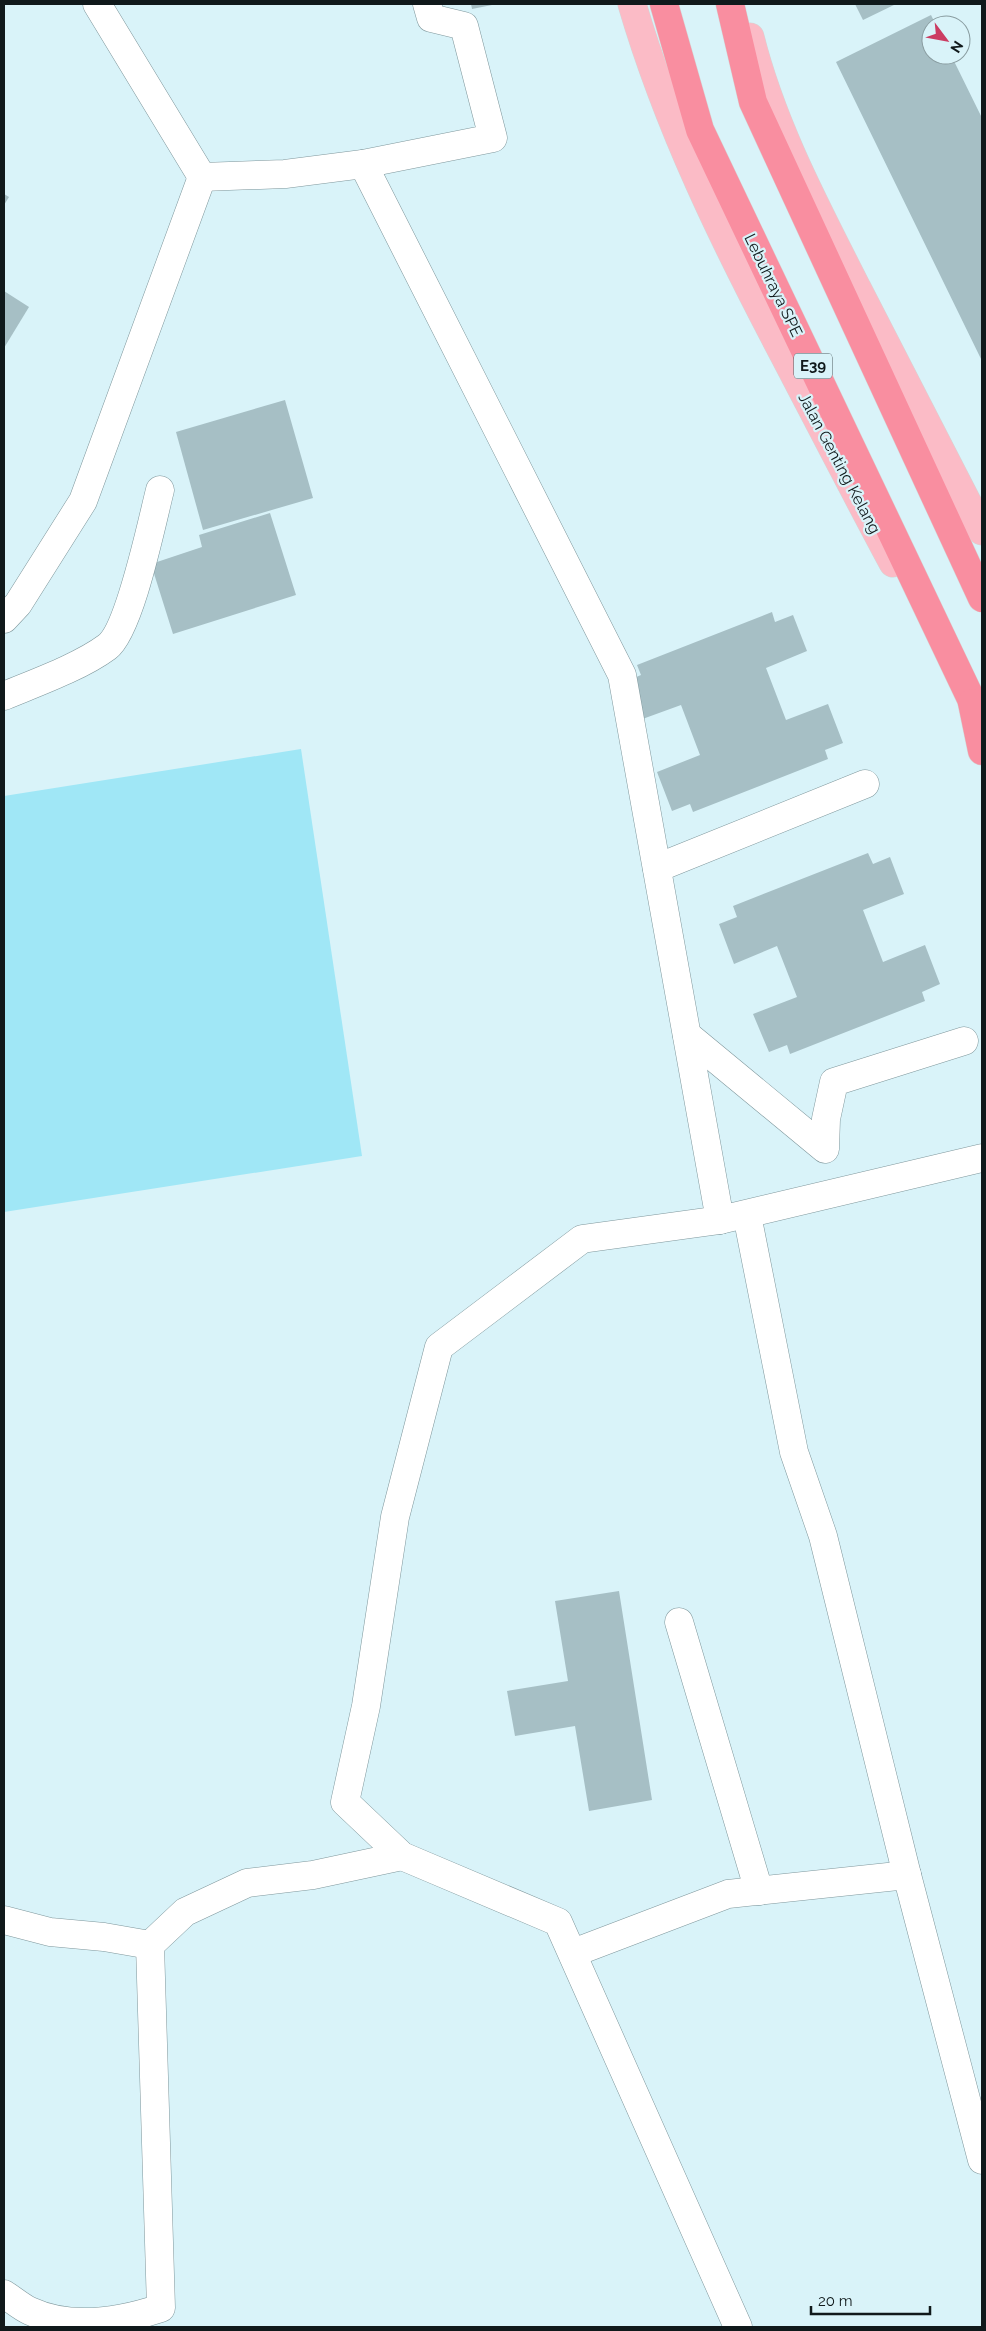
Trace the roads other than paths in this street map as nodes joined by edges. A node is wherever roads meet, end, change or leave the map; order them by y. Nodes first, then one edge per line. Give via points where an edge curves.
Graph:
1 (97, 4) edge
2 (428, 4) edge
3 (632, 4) edge
4 (664, 4) edge
5 (730, 4) edge
6 (742, 4) edge
7 (363, 164) junction
8 (202, 177) junction
9 (160, 490) dead end
10 (982, 531) edge
11 (982, 598) edge
12 (4, 619) edge
13 (970, 694) junction
14 (4, 696) edge
15 (982, 722) edge
16 (982, 751) edge
17 (982, 756) edge
18 (865, 784) dead end
19 (657, 868) junction
20 (686, 1034) junction
21 (964, 1041) dead end
22 (982, 1158) edge
23 (747, 1214) junction
24 (720, 1220) junction
25 (679, 1622) dead end
26 (402, 1856) junction
27 (907, 1875) junction
28 (759, 1891) junction
29 (4, 1920) edge
30 (150, 1945) junction
31 (573, 1953) junction
32 (982, 2160) edge
33 (4, 2294) edge
34 (152, 2320) edge
35 (738, 2327) edge

1 - 8 lane
2 - 7 lane via 431,18 464,26 493,138
3 - 17 main road, Jalan Genting Kelang via 662,96 720,231 945,663
4 - 13 highway, Lebuhraya SPE / E39 via 700,130
5 - 11 highway via 753,102
6 - 10 main road via 756,62 807,189
7 - 8 lane via 285,174
7 - 19 lane via 622,675
8 - 12 lane via 83,501 18,604
9 - 14 lane via 128,612 108,646 58,673
13 - 15 highway, Lebuhraya SPE / E39
13 - 16 highway
18 - 19 lane
19 - 20 lane
20 - 21 lane via 825,1149 826,1118 834,1082
20 - 24 lane
22 - 23 lane
23 - 24 lane
23 - 27 lane via 794,1452 823,1536
24 - 26 lane via 582,1239 439,1346 395,1517 366,1706 345,1802
25 - 28 lane
26 - 30 lane via 313,1875 247,1883 185,1912
26 - 31 lane via 558,1922
27 - 28 lane
27 - 32 lane
28 - 31 lane via 728,1894
29 - 30 lane via 50,1932
30 - 34 lane via 161,2308
31 - 35 lane
33 - 34 lane via 30,2311 73,2323 128,2318

